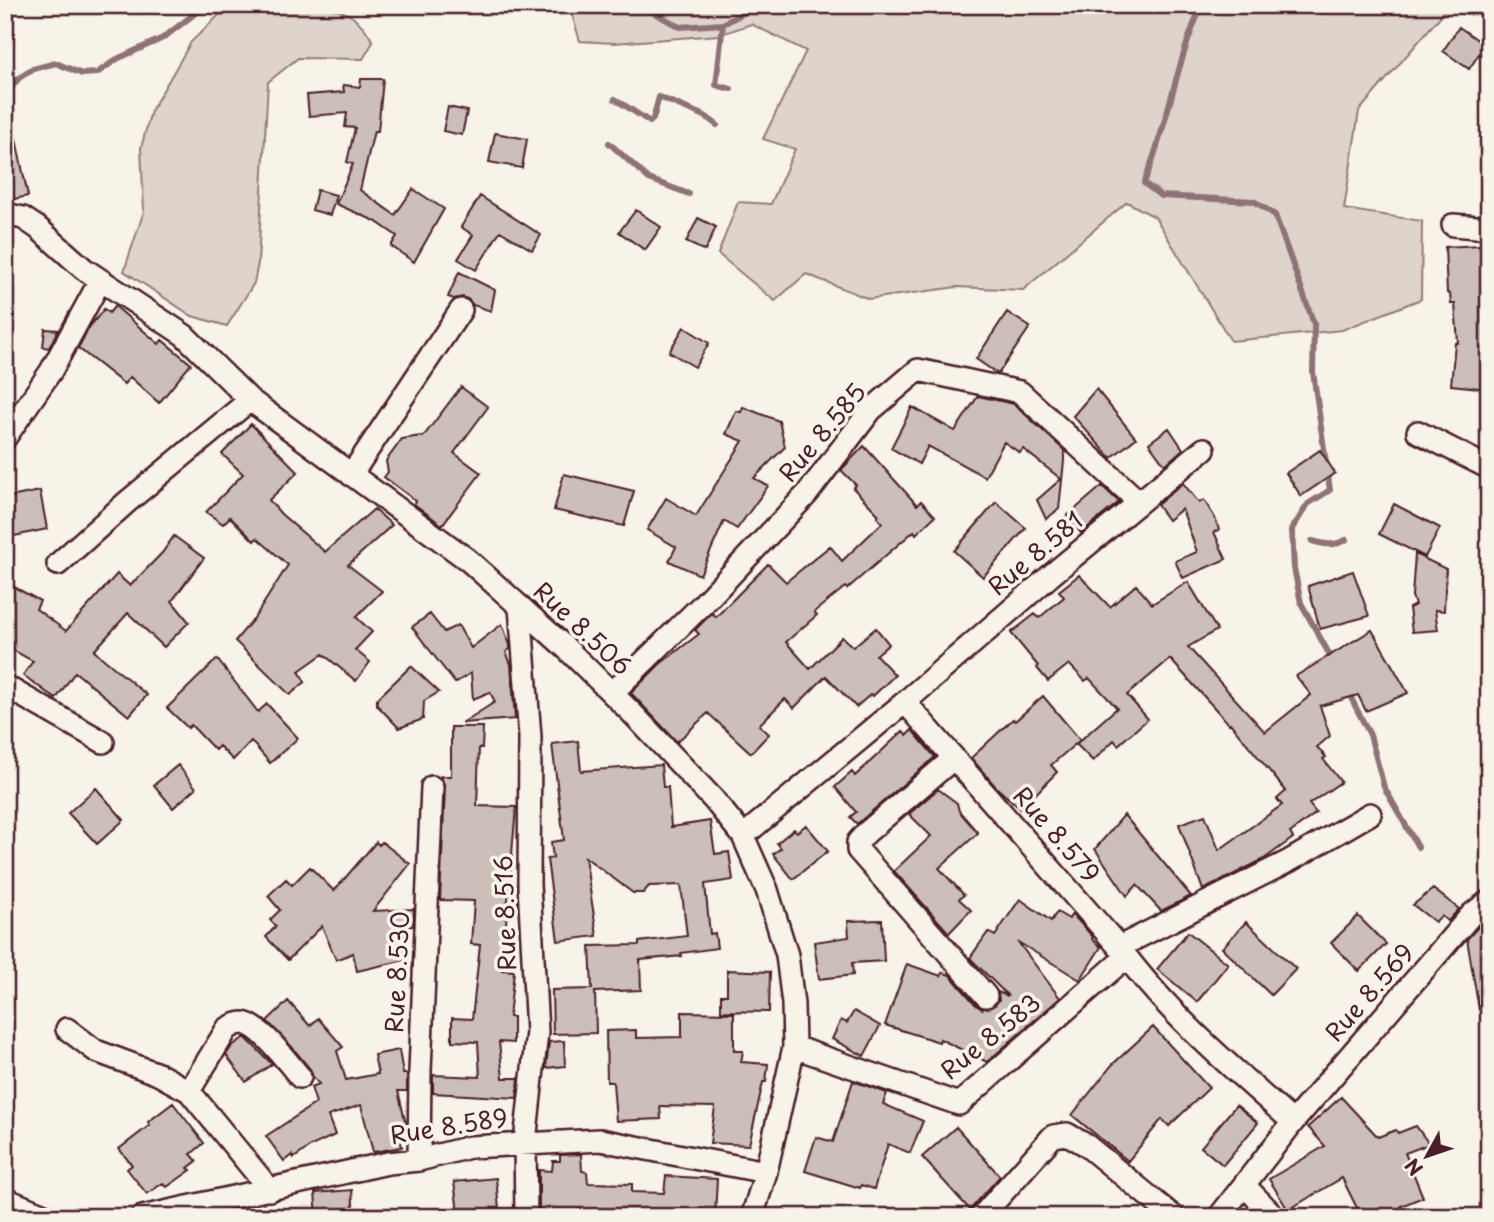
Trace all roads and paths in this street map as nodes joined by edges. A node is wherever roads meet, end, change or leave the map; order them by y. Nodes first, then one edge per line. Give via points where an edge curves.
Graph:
1 (5, 214) edge
2 (1453, 225) dead end
3 (1489, 228) edge
4 (100, 281) junction
5 (461, 310) dead end
6 (250, 400) junction
7 (1418, 432) dead end
8 (5, 438) edge
9 (1203, 449) dead end
10 (1489, 468) edge
11 (351, 475) junction
12 (1139, 502) junction
13 (58, 564) dead end
14 (520, 607) junction
15 (5, 686) edge
16 (612, 693) junction
17 (905, 702) junction
18 (103, 742) dead end
19 (954, 758) junction
20 (432, 787) dead end
21 (1370, 814) dead end
22 (743, 836) junction
23 (1489, 901) edge
24 (1122, 952) junction
25 (986, 996) dead end
26 (67, 1030) dead end
27 (794, 1047) junction
28 (300, 1077) dead end
29 (189, 1091) junction
30 (1293, 1122) junction
31 (525, 1142) junction
32 (419, 1160) junction
33 (766, 1172) junction
34 (1244, 1185) junction
35 (270, 1190) junction
36 (5, 1199) edge
37 (50, 1217) edge
38 (142, 1217) edge
39 (526, 1217) edge
40 (751, 1217) edge
41 (981, 1217) edge
42 (1174, 1217) edge
43 (1219, 1217) edge
44 (1275, 1217) edge

1 - 4 street, Rue 8.506 via 38,228
2 - 3 street
4 - 6 street, Rue 8.506 via 184,335
4 - 8 street via 51,371
5 - 11 street
6 - 11 street, Rue 8.506
6 - 13 street
7 - 10 street
9 - 12 street, Rue 8.581
11 - 14 street, Rue 8.506 via 468,561
12 - 16 street, Rue 8.585 via 1020,391 918,370 871,410 807,494
12 - 17 street, Rue 8.581
14 - 16 street, Rue 8.506
14 - 31 street, Rue 8.516 via 530,737 529,884 537,1032
15 - 18 street
16 - 22 street, Rue 8.506
17 - 19 street, Rue 8.579
17 - 22 street
19 - 24 street, Rue 8.579
19 - 25 street via 866,833 858,850
20 - 32 street, Rue 8.530
21 - 24 street
22 - 27 street, Rue 8.506 via 767,890 787,955
23 - 30 street, Rue 8.569 via 1472,914
24 - 27 street, Rue 8.583 via 959,1104
24 - 30 street, Rue 8.579 via 1210,1049
26 - 29 street via 96,1051
27 - 33 street, Rue 8.506
28 - 29 street via 266,1038 245,1023 236,1024 227,1029
29 - 35 street
30 - 34 street, Rue 8.569
31 - 32 street, Rue 8.589 via 470,1147
31 - 33 street, Rue 8.589 via 600,1140
31 - 39 street, Rue 8.516
32 - 35 street, Rue 8.589
33 - 40 street, Rue 8.506
34 - 43 street, Rue 8.569
34 - 44 street
35 - 38 street, Rue 8.589
36 - 37 street
41 - 42 street via 1053,1136 1067,1134

